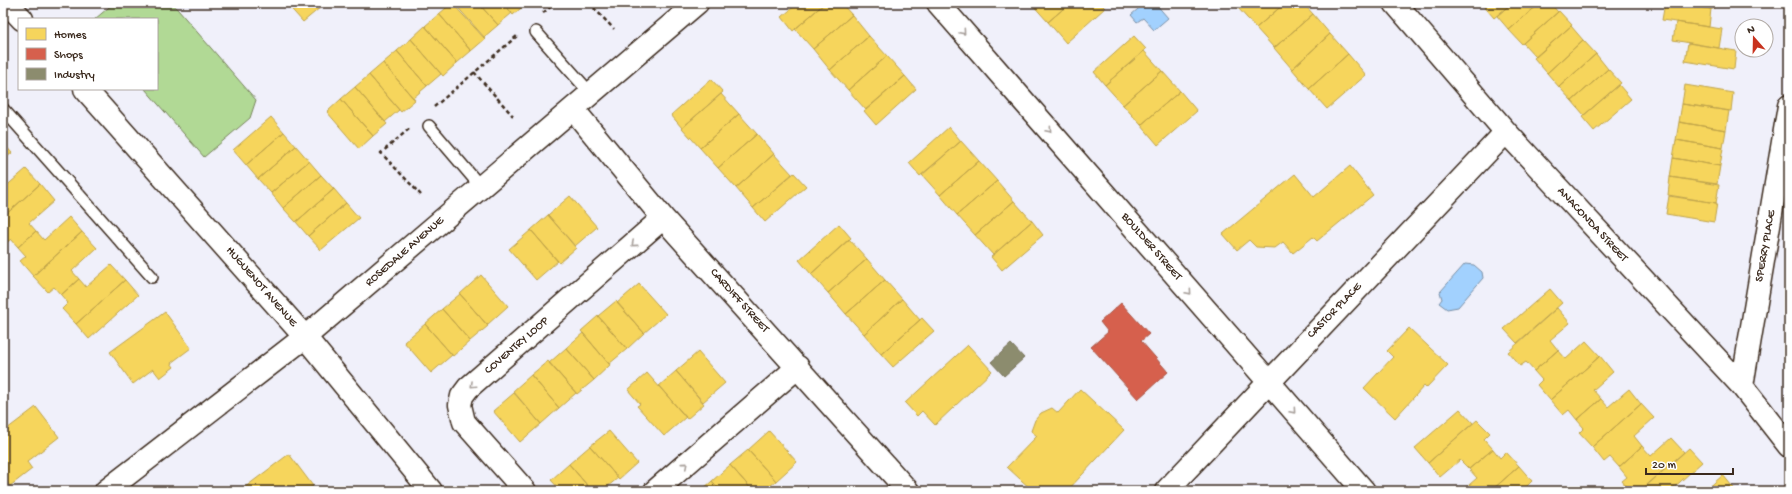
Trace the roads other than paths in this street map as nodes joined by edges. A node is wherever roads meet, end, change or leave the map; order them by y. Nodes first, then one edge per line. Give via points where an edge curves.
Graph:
1 (7, 3) edge
2 (938, 3) edge
3 (1395, 3) edge
4 (690, 5) edge
5 (21, 18) edge
6 (536, 32) dead end
7 (86, 90) edge
8 (590, 94) junction
9 (1789, 106) edge
10 (3, 109) edge
11 (573, 109) junction
12 (429, 126) dead end
13 (1506, 132) junction
14 (481, 187) junction
15 (663, 218) junction
16 (152, 278) dead end
17 (305, 337) junction
18 (798, 367) junction
19 (1268, 382) junction
20 (1742, 386) junction
21 (1789, 446) edge
22 (106, 491) edge
23 (431, 491) edge
24 (525, 491) edge
25 (655, 491) edge
26 (908, 491) edge
27 (1166, 491) edge
28 (1364, 491) edge

1 - 5 street
2 -> 19 street, BOULDER STREET
3 - 13 street, ANACONDA STREET
4 - 8 street, ROSEDALE AVENUE
6 - 8 lane
7 - 17 street, HUGUENOT AVENUE
8 - 11 street, ROSEDALE AVENUE
9 - 20 street, SPERRY PLACE
10 - 16 lane
11 - 14 street, ROSEDALE AVENUE
11 - 15 street, CARDIFF STREET
12 - 14 lane
13 - 19 street, CASTOR PLACE
13 - 20 street, ANACONDA STREET
14 - 17 street, ROSEDALE AVENUE
15 - 18 street, CARDIFF STREET
15 -> 24 street, COVENTRY LOOP via 468,388 462,396 460,406 464,422
17 - 22 street, ROSEDALE AVENUE
17 - 23 street, HUGUENOT AVENUE
25 -> 18 street
18 - 26 street, CARDIFF STREET
19 - 27 street, CASTOR PLACE
19 -> 28 street, BOULDER STREET
20 - 21 street, ANACONDA STREET

